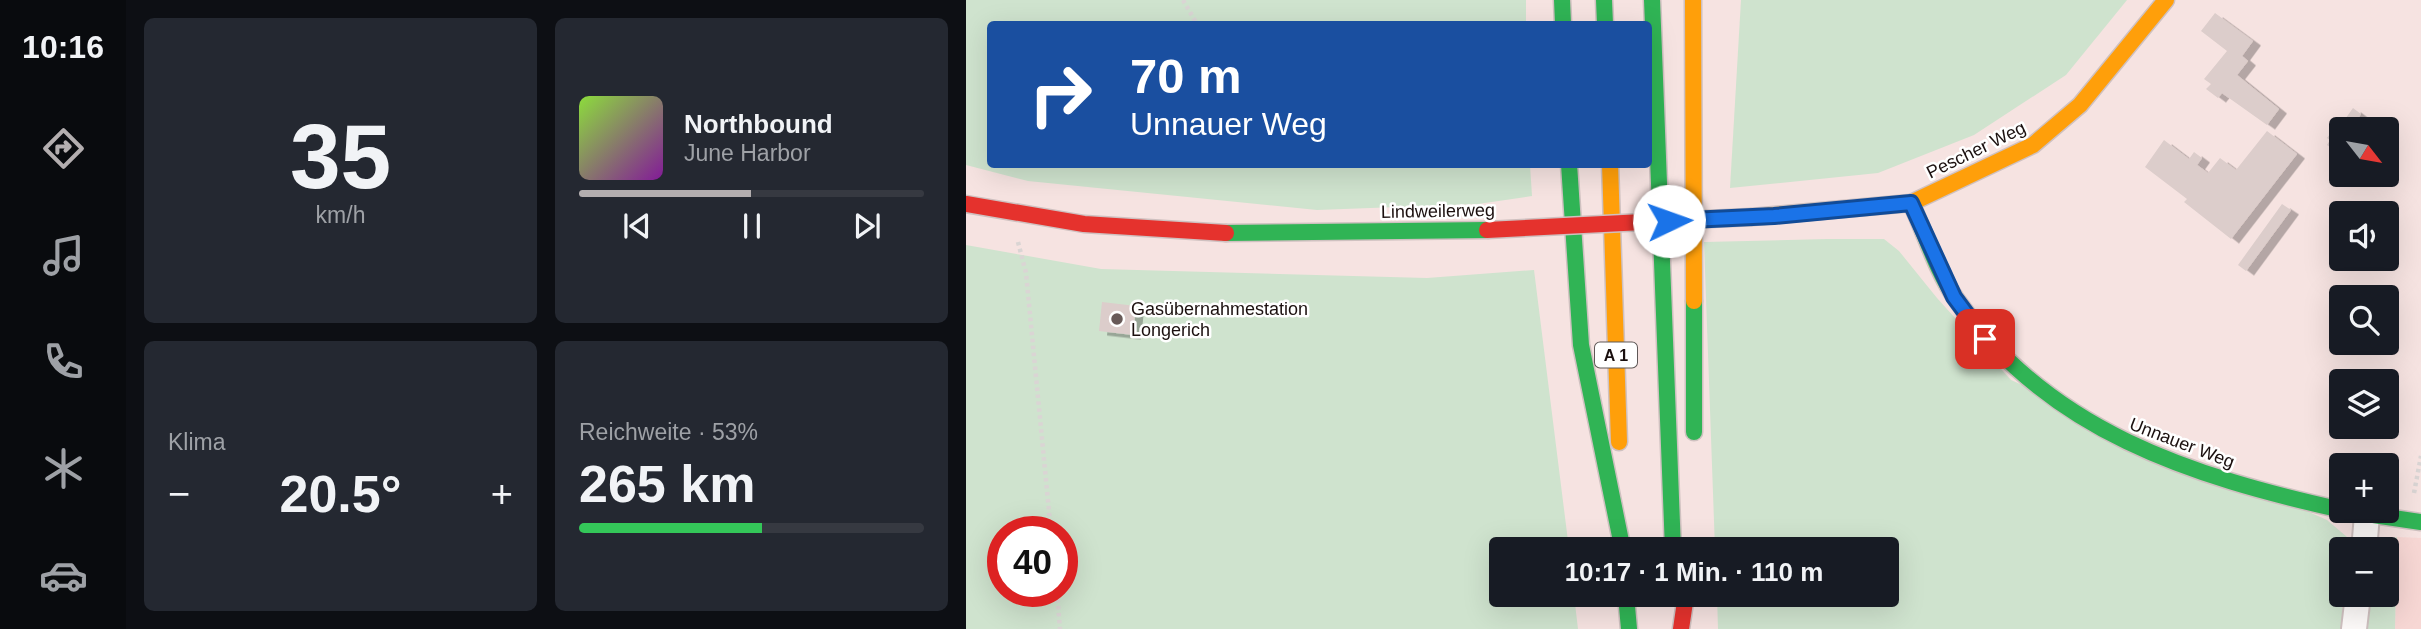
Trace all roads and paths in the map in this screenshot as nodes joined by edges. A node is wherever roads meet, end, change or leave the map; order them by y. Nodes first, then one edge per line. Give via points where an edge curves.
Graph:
1 (1183, 0) edge
2 (1562, 0) edge
3 (1604, 0) edge
4 (1652, 0) edge
5 (1695, 0) edge
6 (2166, 0) edge
7 (1195, 21) edge
8 (1563, 21) edge
9 (1605, 21) edge
10 (1569, 168) edge
11 (1610, 168) edge
12 (1911, 203) junction
13 (966, 205) edge
14 (1017, 237) dead end
15 (1694, 449) dead end
16 (2421, 456) edge
17 (2329, 507) edge
18 (1049, 516) edge
19 (2414, 522) edge
20 (1620, 537) edge
21 (1622, 537) edge
22 (1673, 537) edge
23 (1058, 607) edge
24 (1627, 607) edge
25 (1676, 607) edge
26 (1683, 607) edge
27 (2357, 607) edge
28 (1060, 629) edge
29 (1629, 629) edge
30 (1678, 629) edge
31 (2354, 629) edge

1 - 7 path
2 - 8 main road
3 - 9 main road
4 - 22 main road
5 - 15 main road
6 - 12 main road, Pescher Weg via 2080,105 2033,145
10 - 20 main road via 1581,345
11 - 21 main road, A 1
12 - 13 main road, Lindweilerweg, bridge via 1752,217 1487,230 1248,234 1084,224
12 - 17 main road, Unnauer Weg via 1954,297 1985,339 2020,375 2070,412 2132,447 2193,471 2272,496
14 - 18 path via 1026,273
16 - 19 path
23 - 28 path
24 - 29 main road
25 - 30 main road
26 - 30 main road
27 - 31 street

